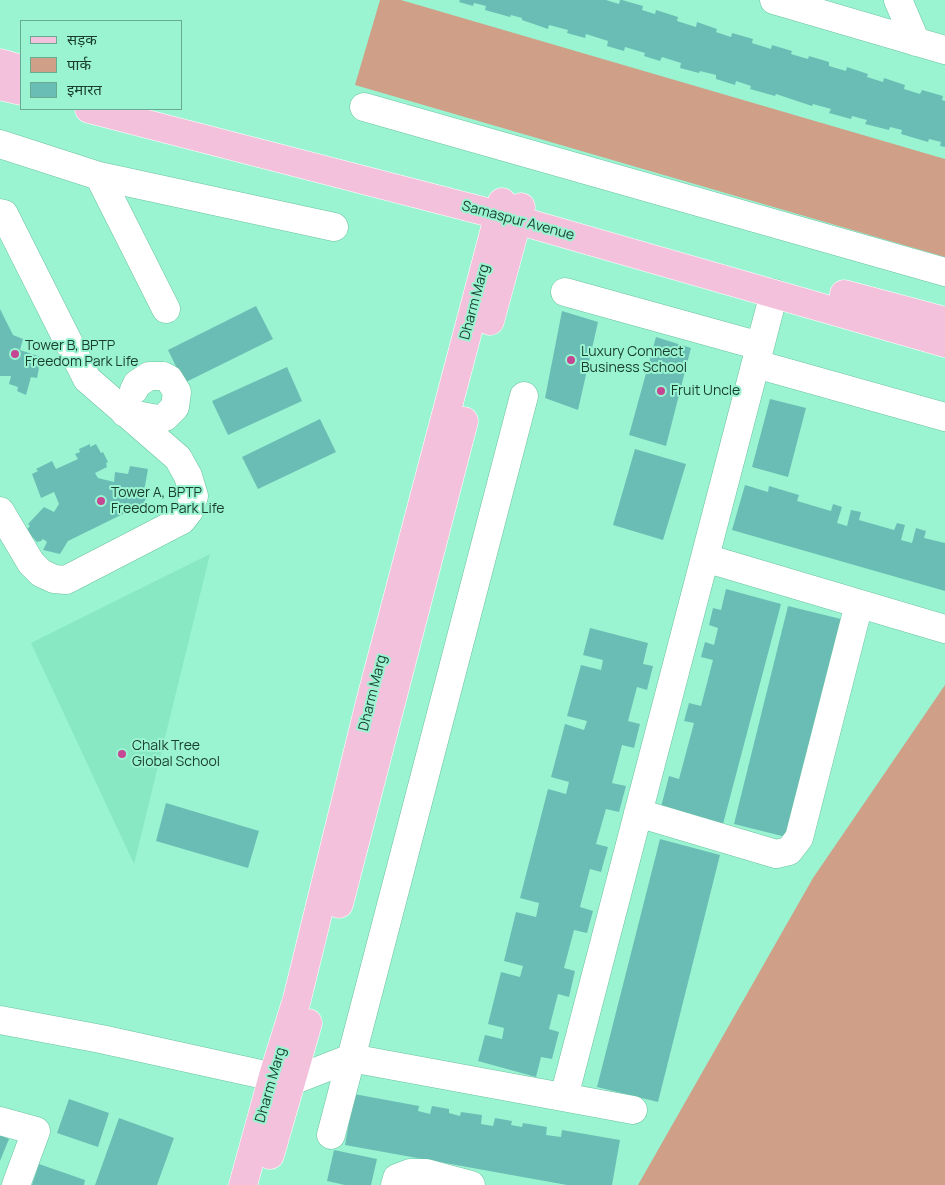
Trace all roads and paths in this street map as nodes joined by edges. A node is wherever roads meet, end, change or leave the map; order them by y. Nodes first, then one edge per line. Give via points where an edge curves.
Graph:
1 (774, 0) edge
2 (898, 0) edge
3 (934, 43) edge
4 (0, 63) edge
5 (20, 69) edge
6 (0, 86) edge
7 (20, 91) edge
8 (364, 107) dead end
9 (93, 110) edge
10 (167, 110) edge
11 (0, 144) edge
12 (99, 176) junction
13 (510, 211) junction
14 (0, 213) edge
15 (334, 227) dead end
16 (945, 272) edge
17 (565, 292) dead end
18 (774, 293) junction
19 (166, 309) dead end
20 (945, 321) edge
21 (945, 343) edge
22 (758, 355) junction
23 (524, 396) dead end
24 (945, 417) edge
25 (0, 511) edge
26 (705, 558) junction
27 (859, 604) junction
28 (945, 629) edge
29 (638, 813) junction
30 (0, 1020) edge
31 (351, 1058) junction
32 (282, 1079) junction
33 (564, 1097) junction
34 (633, 1110) dead end
35 (0, 1121) edge
36 (331, 1135) dead end
37 (16, 1185) edge
38 (243, 1185) edge
39 (261, 1185) edge
40 (395, 1185) edge
41 (471, 1185) edge

1 - 3 street
2 - 3 street
4 - 5 main road
6 - 7 main road
8 - 16 street
9 - 13 main road, Samaspur Avenue
10 - 13 main road, Samaspur Avenue
11 - 12 street
12 - 15 street
12 - 19 street
13 - 18 main road, Samaspur Avenue
13 - 20 main road, Samaspur Avenue
13 - 32 main road, Dharm Marg via 490,321 373,777
14 - 25 street via 4,214 87,378 130,402 178,458 194,496 182,520 66,580 54,579 30,563
17 - 22 street
18 - 21 main road, Samaspur Avenue
18 - 22 street
22 - 24 street
22 - 26 street
23 - 31 street
26 - 27 street
26 - 29 street
27 - 28 street
27 - 29 street via 799,838 789,851 776,854
29 - 33 street
30 - 32 street
31 - 32 street
31 - 33 street
31 - 36 street
32 - 38 main road, Dharm Marg
32 - 39 main road, Dharm Marg
33 - 34 street
35 - 37 street via 36,1131
40 - 41 street via 397,1178 410,1173 426,1173

